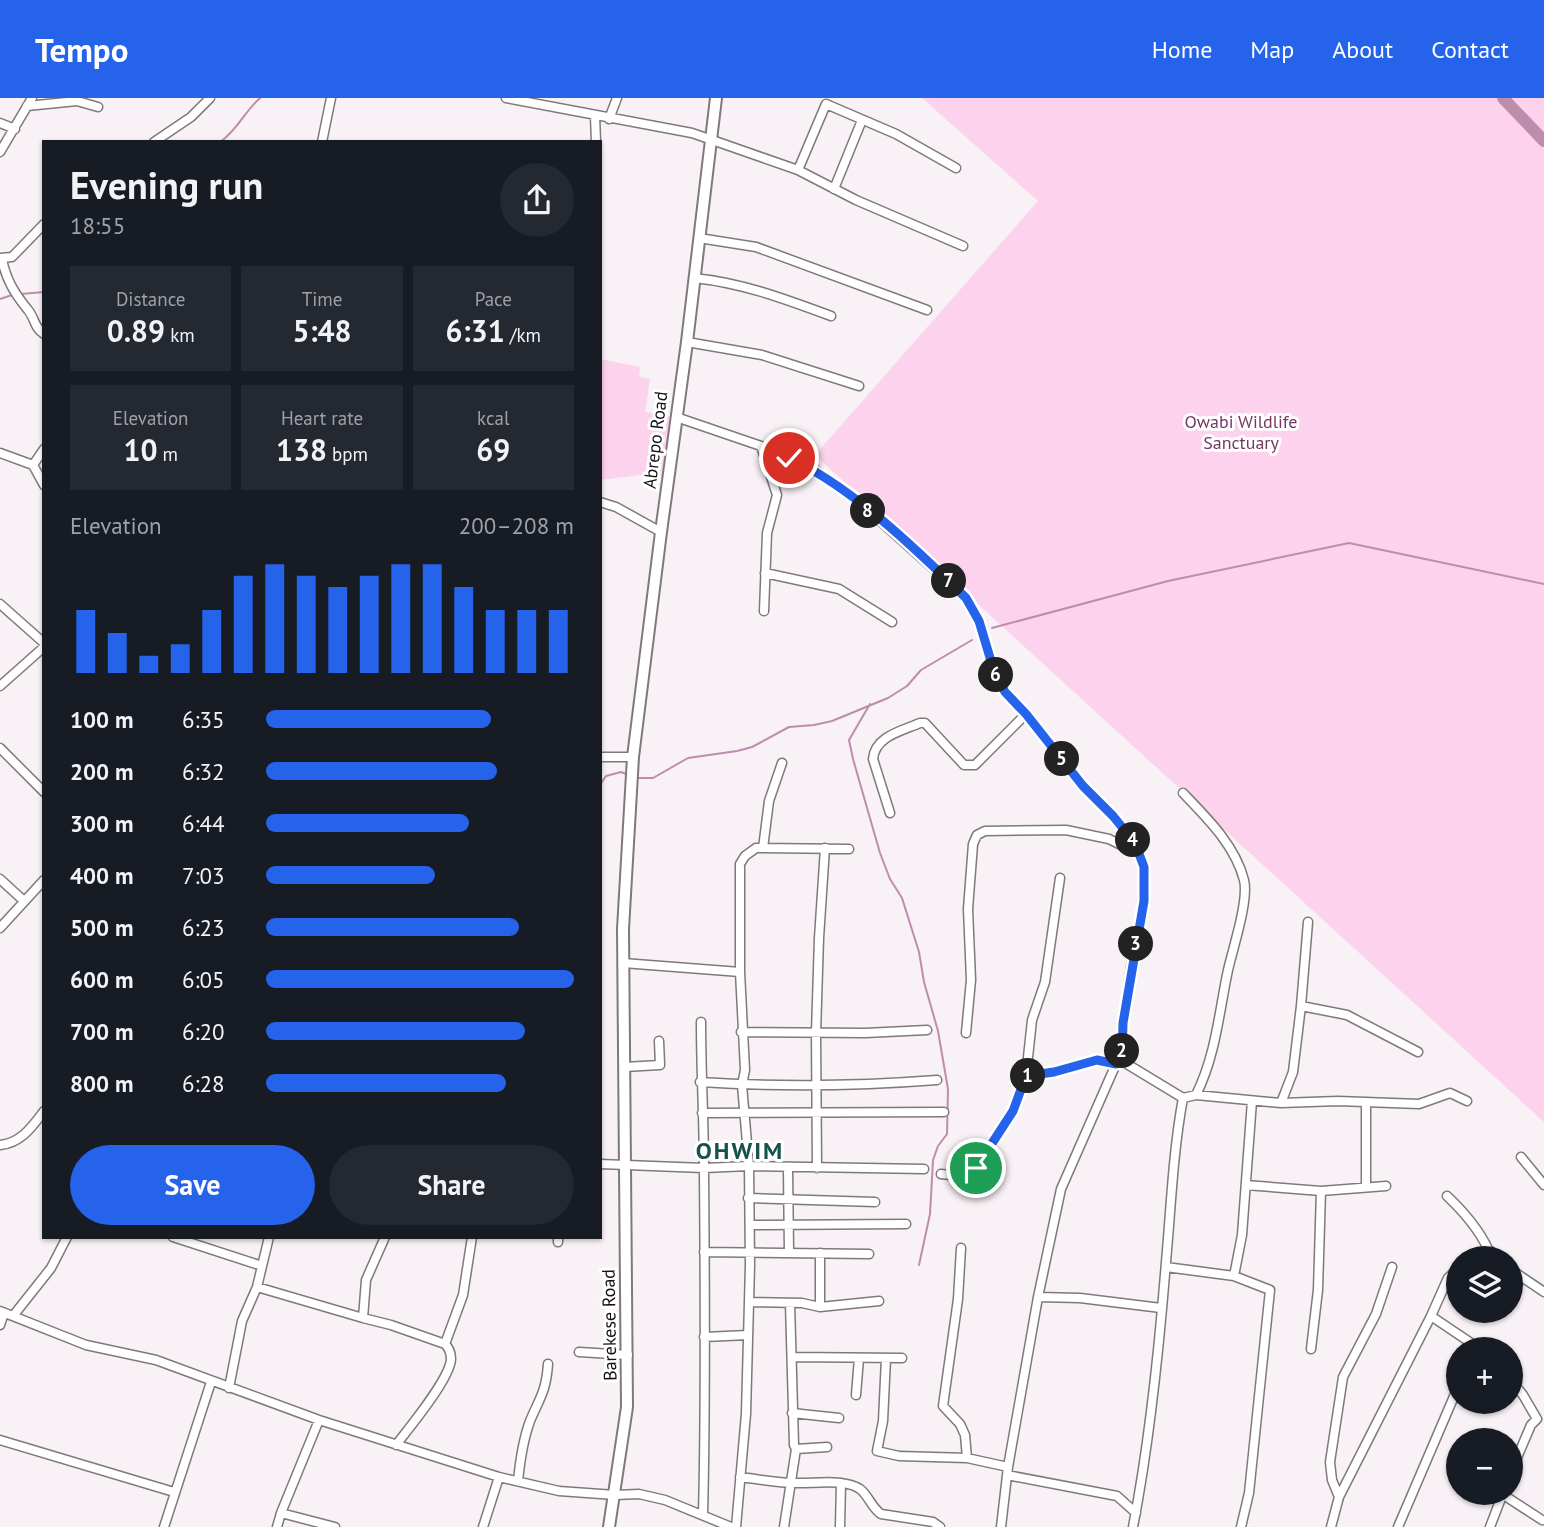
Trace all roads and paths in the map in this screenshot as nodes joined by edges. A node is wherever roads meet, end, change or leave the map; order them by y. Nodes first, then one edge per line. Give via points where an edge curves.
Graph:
1 (210, 98) edge
2 (331, 98) edge
3 (506, 98) edge
4 (617, 98) edge
5 (716, 98) edge
6 (29, 102) edge
7 (98, 107) dead end
8 (595, 116) junction
9 (609, 119) junction
10 (862, 120) junction
11 (0, 123) edge
12 (15, 129) junction
13 (712, 138) junction
14 (157, 140) edge
15 (322, 140) edge
16 (596, 140) edge
17 (0, 152) edge
18 (956, 168) dead end
19 (797, 170) junction
20 (834, 189) junction
21 (42, 226) edge
22 (699, 238) junction
23 (963, 246) dead end
24 (1, 258) edge
25 (694, 278) junction
26 (927, 310) dead end
27 (831, 316) dead end
28 (42, 333) edge
29 (687, 342) junction
30 (859, 386) dead end
31 (676, 417) junction
32 (761, 446) junction
33 (42, 452) edge
34 (0, 453) edge
35 (33, 465) junction
36 (42, 481) edge
37 (602, 503) edge
38 (661, 532) junction
39 (765, 573) junction
40 (0, 604) edge
41 (764, 611) dead end
42 (892, 622) dead end
43 (42, 643) edge
44 (42, 647) edge
45 (0, 686) edge
46 (1026, 714) junction
47 (0, 748) edge
48 (602, 757) edge
49 (633, 757) junction
50 (782, 763) dead end
51 (631, 786) joint
52 (42, 790) edge
53 (1183, 793) dead end
54 (890, 813) dead end
55 (763, 848) junction
56 (825, 848) junction
57 (849, 849) dead end
58 (1139, 854) junction
59 (1060, 878) dead end
60 (0, 879) edge
61 (42, 882) edge
62 (24, 901) junction
63 (1308, 922) dead end
64 (0, 928) edge
65 (623, 963) junction
66 (740, 972) junction
67 (1301, 1006) junction
68 (701, 1022) dead end
69 (927, 1030) dead end
70 (741, 1032) junction
71 (816, 1033) junction
72 (966, 1033) dead end
73 (659, 1041) dead end
74 (1418, 1052) dead end
75 (1119, 1063) junction
76 (624, 1066) junction
77 (1026, 1076) junction
78 (937, 1080) dead end
79 (700, 1082) junction
80 (742, 1085) junction
81 (817, 1085) junction
82 (1196, 1095) junction
83 (1183, 1098) junction
84 (1252, 1101) junction
85 (1467, 1101) dead end
86 (1366, 1102) junction
87 (1281, 1103) junction
88 (944, 1112) dead end
89 (702, 1113) junction
90 (817, 1113) junction
91 (42, 1114) edge
92 (745, 1114) junction
93 (0, 1145) edge
94 (1521, 1157) dead end
95 (602, 1164) edge
96 (624, 1165) junction
97 (749, 1166) junction
98 (704, 1168) junction
99 (817, 1168) junction
100 (789, 1169) junction
101 (924, 1169) dead end
102 (941, 1174) dead end
103 (1246, 1185) junction
104 (1544, 1185) edge
105 (1366, 1186) junction
106 (1387, 1186) dead end
107 (1321, 1191) junction
108 (1447, 1196) dead end
109 (748, 1198) junction
110 (788, 1198) junction
111 (875, 1202) dead end
112 (789, 1224) junction
113 (906, 1224) dead end
114 (750, 1225) junction
115 (66, 1239) edge
116 (179, 1239) edge
117 (269, 1239) edge
118 (384, 1239) edge
119 (472, 1239) edge
120 (1487, 1246) edge
121 (961, 1248) dead end
122 (704, 1252) junction
123 (750, 1252) junction
124 (789, 1252) junction
125 (820, 1253) junction
126 (869, 1254) dead end
127 (262, 1265) junction
128 (1166, 1267) junction
129 (1392, 1267) dead end
130 (1234, 1276) junction
131 (1523, 1278) edge
132 (1446, 1282) edge
133 (257, 1287) junction
134 (1544, 1292) edge
135 (1038, 1297) junction
136 (879, 1301) dead end
137 (749, 1302) junction
138 (790, 1303) junction
139 (820, 1307) junction
140 (1161, 1308) junction
141 (6, 1313) edge
142 (1431, 1316) junction
143 (363, 1318) junction
144 (0, 1325) edge
145 (748, 1335) junction
146 (704, 1337) junction
147 (1462, 1337) edge
148 (445, 1344) junction
149 (1311, 1349) dead end
150 (579, 1352) dead end
151 (628, 1356) junction
152 (792, 1357) junction
153 (859, 1358) junction
154 (887, 1358) junction
155 (902, 1358) dead end
156 (548, 1364) dead end
157 (211, 1382) junction
158 (229, 1388) junction
159 (856, 1395) dead end
160 (1523, 1395) edge
161 (792, 1413) junction
162 (1446, 1414) edge
163 (839, 1418) dead end
164 (319, 1420) junction
165 (1540, 1422) edge
166 (0, 1440) edge
167 (1523, 1444) edge
168 (396, 1446) junction
169 (827, 1447) dead end
170 (796, 1449) junction
171 (967, 1458) junction
172 (1007, 1471) junction
173 (499, 1477) junction
174 (740, 1477) junction
175 (518, 1481) junction
176 (792, 1483) junction
177 (841, 1483) junction
178 (174, 1492) junction
179 (615, 1495) junction
180 (1339, 1497) junction
181 (1498, 1505) edge
182 (1519, 1505) edge
183 (281, 1513) junction
184 (1136, 1513) junction
185 (703, 1514) junction
186 (1542, 1520) dead end
187 (164, 1527) edge
188 (277, 1527) edge
189 (335, 1527) edge
190 (482, 1527) edge
191 (609, 1527) edge
192 (733, 1527) edge
193 (784, 1527) edge
194 (840, 1527) edge
195 (940, 1527) edge
196 (1001, 1527) edge
197 (1133, 1527) edge
198 (1241, 1527) edge
199 (1331, 1527) edge
200 (1398, 1527) edge
201 (1490, 1527) edge

1 - 14 street
2 - 15 street
3 - 8 street
4 - 9 street
5 - 13 main road, Abrepo Road
6 - 7 street via 77,101
6 - 12 street
8 - 9 street
8 - 16 street
9 - 13 street
10 - 18 street
10 - 19 street via 826,104
10 - 20 street
11 - 12 street
12 - 17 street
13 - 19 street
13 - 22 main road, Abrepo Road
19 - 20 street
20 - 23 street
21 - 24 street via 12,257
22 - 25 main road, Abrepo Road
22 - 26 street via 756,247
24 - 28 street via 16,295
25 - 27 street via 767,292
25 - 29 main road, Abrepo Road
29 - 30 street via 762,355
29 - 31 main road, Abrepo Road
31 - 32 street
31 - 38 main road, Abrepo Road
32 - 39 street via 777,495 767,533
32 - 46 street via 816,470 845,491 966,598 979,621 994,671 1005,692
33 - 35 street
34 - 35 street
35 - 36 street
37 - 38 street
38 - 49 main road, Abrepo Road
39 - 41 street
39 - 42 street via 839,589
40 - 43 street
44 - 45 street
46 - 54 street via 970,766 925,723 883,740 873,759
46 - 58 street via 1135,843
47 - 52 street
48 - 49 street
49 - 51 main road, Abrepo Road
50 - 55 street via 769,801
51 - 65 main road, Barekese Road
53 - 82 street via 1223,837 1245,882 1219,1024
55 - 56 street
55 - 66 street via 755,848 740,864
56 - 57 street
56 - 71 street
58 - 72 street via 1109,839 1066,830 985,831 977,835 968,909 971,980
58 - 75 street via 1144,867 1144,901
59 - 77 street via 1045,982 1032,1020
60 - 62 street
61 - 62 street
62 - 64 street
63 - 67 street
65 - 66 street
65 - 76 main road, Barekese Road
66 - 70 street
67 - 74 street via 1347,1015
67 - 87 street via 1293,1072
68 - 79 street
69 - 71 street
70 - 71 street
70 - 80 street
71 - 81 street
73 - 76 street via 660,1065
75 - 77 street via 1097,1060
75 - 83 street
75 - 135 street via 1061,1189
76 - 96 main road, Barekese Road
77 - 102 street via 1013,1111 972,1175
78 - 81 street
79 - 80 street
79 - 89 street
80 - 81 street
80 - 92 street
81 - 90 street
82 - 83 street
82 - 84 street
83 - 128 street via 1174,1147
84 - 87 street
84 - 103 street
85 - 86 street via 1450,1093 1419,1104
86 - 87 street
86 - 105 street
88 - 90 street
89 - 92 street
89 - 98 street
90 - 92 street
90 - 99 street
91 - 93 street via 19,1139
92 - 97 street
94 - 104 street
95 - 96 street
96 - 98 street
96 - 151 main road, Barekese Road
97 - 98 street
97 - 100 street
97 - 109 street
98 - 122 street
99 - 100 street
99 - 101 street
100 - 110 street
103 - 107 street
103 - 130 street
105 - 106 street
105 - 107 street
107 - 149 street
108 - 120 street via 1469,1218
109 - 110 street
109 - 114 street
110 - 111 street
110 - 112 street
112 - 113 street
112 - 114 street
112 - 124 street
114 - 123 street
115 - 141 street via 51,1268
116 - 127 street
117 - 127 street
118 - 143 street via 366,1280
119 - 148 street via 463,1295
121 - 171 street via 943,1406 960,1424
122 - 123 street
122 - 146 street
123 - 124 street
123 - 137 street
124 - 125 street
125 - 126 street
125 - 139 street
127 - 133 street
128 - 130 street
128 - 140 street
129 - 180 street via 1376,1314 1343,1377 1330,1462
130 - 198 street via 1270,1290 1249,1493
131 - 134 street
132 - 142 street
133 - 143 street
133 - 158 street via 242,1321
135 - 140 street
135 - 172 street
136 - 139 street
137 - 138 street
137 - 145 street
138 - 139 street
138 - 152 street
140 - 184 street
141 - 144 street
141 - 157 street via 86,1345 156,1360
142 - 147 street
142 - 180 street
143 - 148 street
145 - 146 street
145 - 174 street
146 - 185 street
148 - 168 street via 451,1362
150 - 151 street
151 - 179 main road, Barekese Road via 627,1407
152 - 153 street
152 - 161 street
153 - 154 street
153 - 159 street
154 - 155 street
154 - 171 street via 877,1451
156 - 175 street via 546,1385 520,1455
157 - 158 street
157 - 178 street
158 - 164 street
160 - 165 street
161 - 163 street
161 - 170 street
162 - 200 street
164 - 168 street
164 - 183 street
165 - 167 street via 1531,1425
166 - 178 street
168 - 173 street
169 - 170 street
170 - 176 street
171 - 172 street
172 - 184 street via 1117,1496
172 - 196 street
173 - 175 street
173 - 190 street
174 - 176 street
174 - 192 street
175 - 179 street via 559,1491
176 - 177 street
176 - 193 street
177 - 194 street
177 - 195 street via 858,1487 881,1514
178 - 187 street
179 - 185 street via 639,1494
179 - 191 main road, Barekese Road
180 - 199 street
181 - 201 street
182 - 186 street
183 - 188 street
183 - 189 street
184 - 197 street
185 - 192 street

